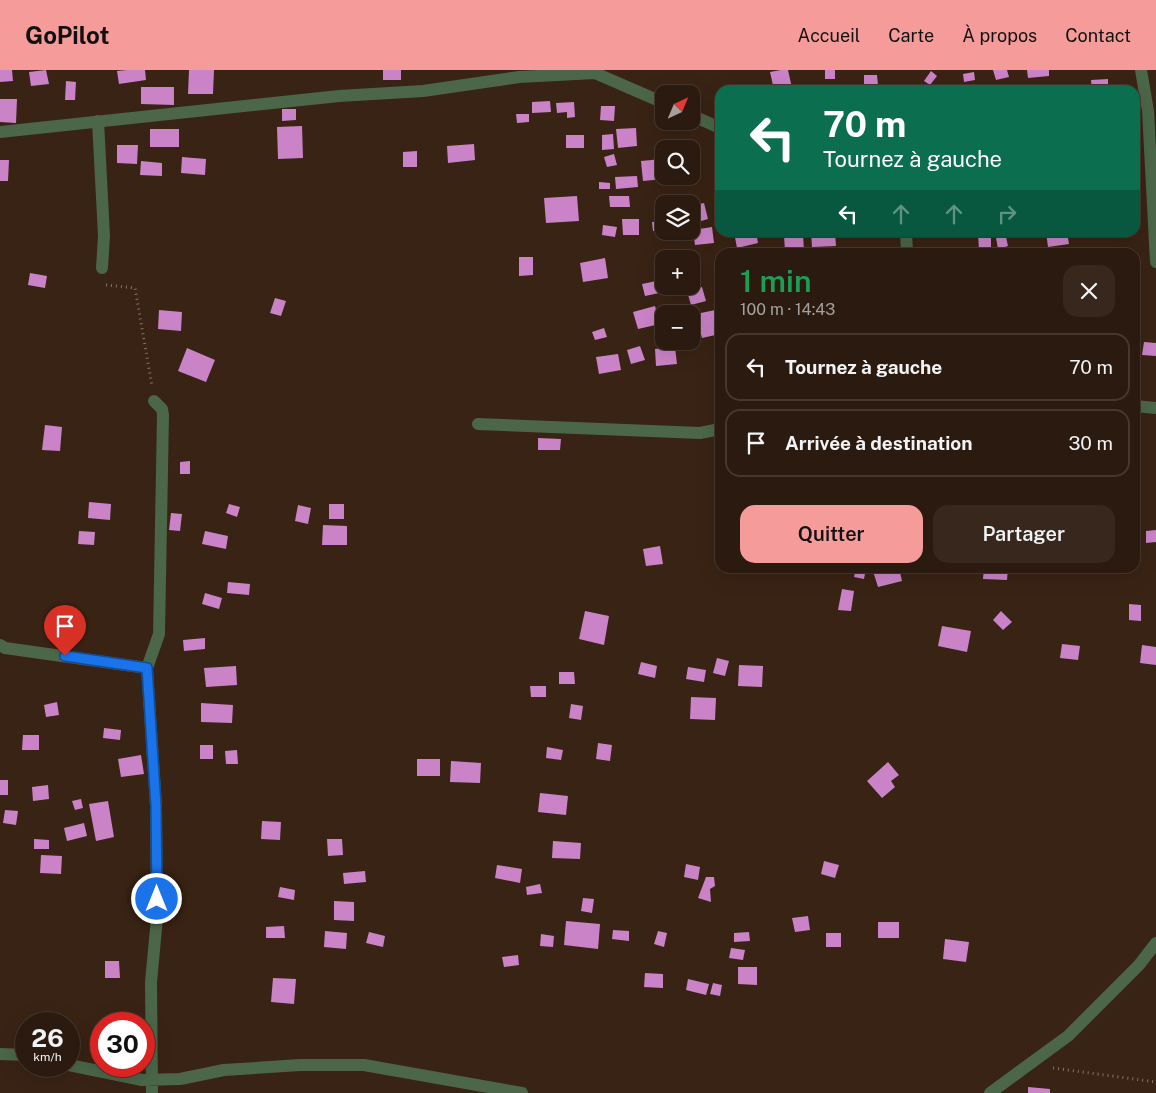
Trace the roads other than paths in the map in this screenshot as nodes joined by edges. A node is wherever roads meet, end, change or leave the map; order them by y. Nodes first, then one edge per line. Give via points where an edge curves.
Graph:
1 (1141, 70) edge
2 (655, 99) edge
3 (700, 119) edge
4 (98, 121) junction
5 (715, 126) edge
6 (0, 132) edge
7 (1156, 262) edge
8 (102, 268) road end
9 (154, 402) road end
10 (1140, 406) edge
11 (1156, 408) edge
12 (478, 424) dead end
13 (715, 430) edge
14 (0, 645) edge
15 (147, 668) junction
16 (1156, 943) edge
17 (0, 1054) edge
18 (15, 1055) edge
19 (80, 1067) edge
20 (151, 1087) edge
21 (522, 1093) edge
22 (990, 1093) edge

1 - 7 street via 1148,111
2 - 4 street via 595,73 519,77 423,91 339,96
3 - 5 street
4 - 6 street
4 - 8 street via 104,236
9 - 15 street via 162,409 163,416 159,634
10 - 11 street
12 - 13 street via 700,433
14 - 15 street
15 - 20 street via 157,843 157,918 151,982
16 - 22 street via 1139,965 1068,1036
17 - 18 street
19 - 20 street via 142,1080
20 - 21 street via 224,1070 364,1065

